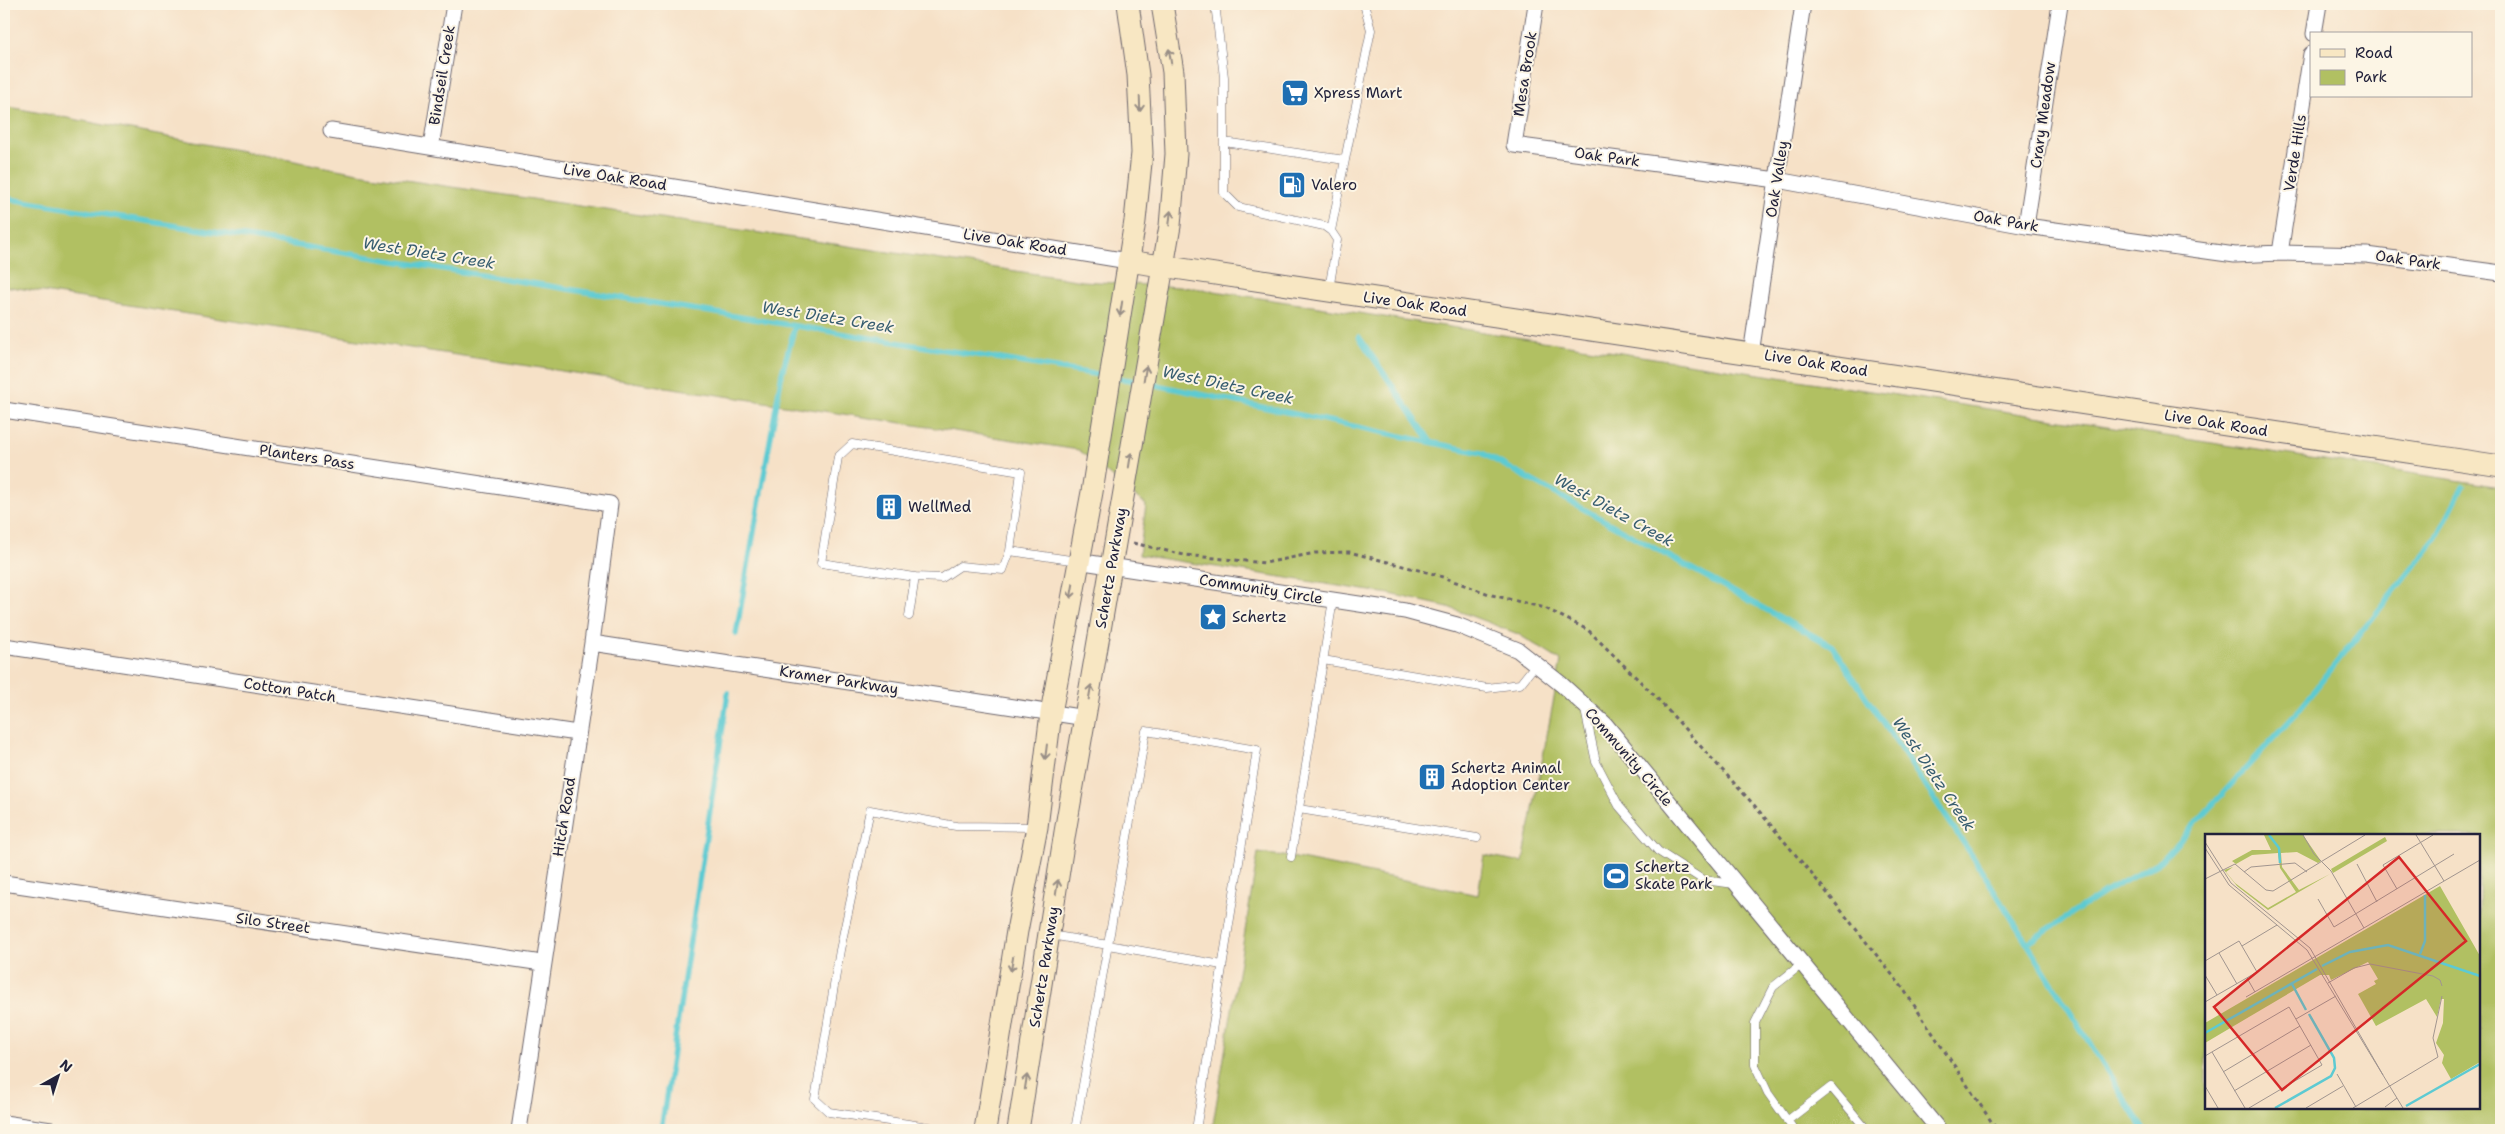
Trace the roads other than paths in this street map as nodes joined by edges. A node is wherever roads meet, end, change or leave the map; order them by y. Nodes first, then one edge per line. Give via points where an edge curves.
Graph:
1 (454, 4) edge
2 (1128, 4) edge
3 (1162, 4) edge
4 (1214, 4) edge
5 (1364, 4) edge
6 (1536, 4) edge
7 (1803, 4) edge
8 (2060, 4) edge
9 (2319, 4) edge
10 (2314, 32) edge
11 (2310, 60) edge
12 (331, 131) dead end
13 (1224, 142) junction
14 (1514, 145) joint
15 (431, 147) junction
16 (1345, 160) junction
17 (1777, 180) junction
18 (2026, 226) junction
19 (1331, 230) junction
20 (2280, 253) junction
21 (1128, 261) junction
22 (1162, 266) junction
23 (2501, 273) edge
24 (1329, 291) junction
25 (1751, 354) junction
26 (4, 410) edge
27 (2501, 466) edge
28 (610, 504) joint
29 (1010, 551) junction
30 (1077, 561) junction
31 (1111, 566) junction
32 (915, 577) junction
33 (1333, 600) junction
34 (909, 616) dead end
35 (592, 643) junction
36 (4, 646) edge
37 (1323, 660) junction
38 (1536, 664) junction
39 (1584, 705) junction
40 (1052, 713) junction
41 (1086, 718) junction
42 (577, 733) junction
43 (1299, 809) junction
44 (1036, 827) junction
45 (1066, 832) junction
46 (1476, 838) dead end
47 (1291, 857) dead end
48 (4, 883) edge
49 (1737, 885) junction
50 (1017, 931) junction
51 (1049, 935) junction
52 (1108, 945) junction
53 (542, 963) junction
54 (1802, 964) junction
55 (1222, 965) junction
56 (1787, 1121) junction
57 (4, 1123) edge
58 (51, 1130) edge
59 (518, 1130) edge
60 (948, 1130) edge
61 (985, 1130) edge
62 (1018, 1130) edge
63 (1075, 1130) edge
64 (1196, 1130) edge
65 (1794, 1130) edge
66 (1867, 1130) edge
67 (1939, 1130) edge

1 - 15 street, Bindseil Creek
2 -> 21 main road via 1138,75 1142,153
22 -> 3 main road, Schertz Parkway via 1170,226 1176,154 1173,72
4 - 13 lane via 1224,77
5 - 16 lane via 1371,30
6 - 14 street, Mesa Brook
7 - 17 street, Oak Valley
8 - 18 street, Crary Meadow
9 - 10 street
11 - 20 street, Verde Hills
12 - 15 street, Live Oak Road
13 - 16 lane
13 - 19 lane via 1224,193 1238,207
14 - 17 street, Oak Park
15 - 21 street, Live Oak Road
16 - 19 lane
17 - 18 street, Oak Park
17 - 25 street, Oak Valley
18 - 20 street, Oak Park via 2235,255
19 - 24 lane via 1337,240
20 - 23 street, Oak Park via 2367,255
21 - 22 main road, Live Oak Road
21 -> 30 main road via 1092,492
22 - 24 main road, Live Oak Road
31 -> 22 main road, Schertz Parkway
24 - 25 main road, Live Oak Road
25 - 27 main road, Live Oak Road
26 - 28 street, Planters Pass
28 - 35 street, Hitch Road
29 - 30 lane
29 - 32 lane via 1003,570 960,566 942,578
29 - 32 lane via 1021,472 852,444 838,457 821,563
30 - 31 street, Community Circle
30 -> 40 main road
31 - 33 street, Community Circle
41 -> 31 main road, Schertz Parkway
32 - 34 lane
33 - 37 lane
33 - 38 street, Community Circle via 1405,611 1458,625 1518,650
35 - 40 street, Kramer Parkway
35 - 42 street, Hitch Road
36 - 42 street, Cotton Patch
37 - 38 lane via 1486,688 1520,684
37 - 43 lane
38 - 39 street, Community Circle
39 - 49 street, Community Circle via 1605,724
39 - 49 lane via 1596,762 1619,806 1658,851 1703,880
40 - 41 street, Kramer Parkway
40 -> 44 main road
41 - 45 main road, Schertz Parkway
42 - 53 street, Hitch Road
43 - 46 lane
43 - 47 lane
44 - 45 main road
44 - 50 main road
44 - 60 lane via 956,826 870,810 840,950 815,1100 830,1112
51 -> 45 main road, Schertz Parkway
48 - 53 street, Silo Street
49 - 54 street, Community Circle
50 - 51 main road
50 -> 61 main road
51 - 52 lane
62 -> 51 main road, Schertz Parkway
52 - 55 lane
52 - 55 lane via 1146,731 1257,750
52 - 63 lane
53 - 59 street, Hitch Road
54 - 56 lane via 1773,987 1755,1023 1755,1065 1768,1093
54 - 67 street, Community Circle
55 - 64 lane
56 - 65 lane
56 - 66 lane via 1831,1087
57 - 58 street

